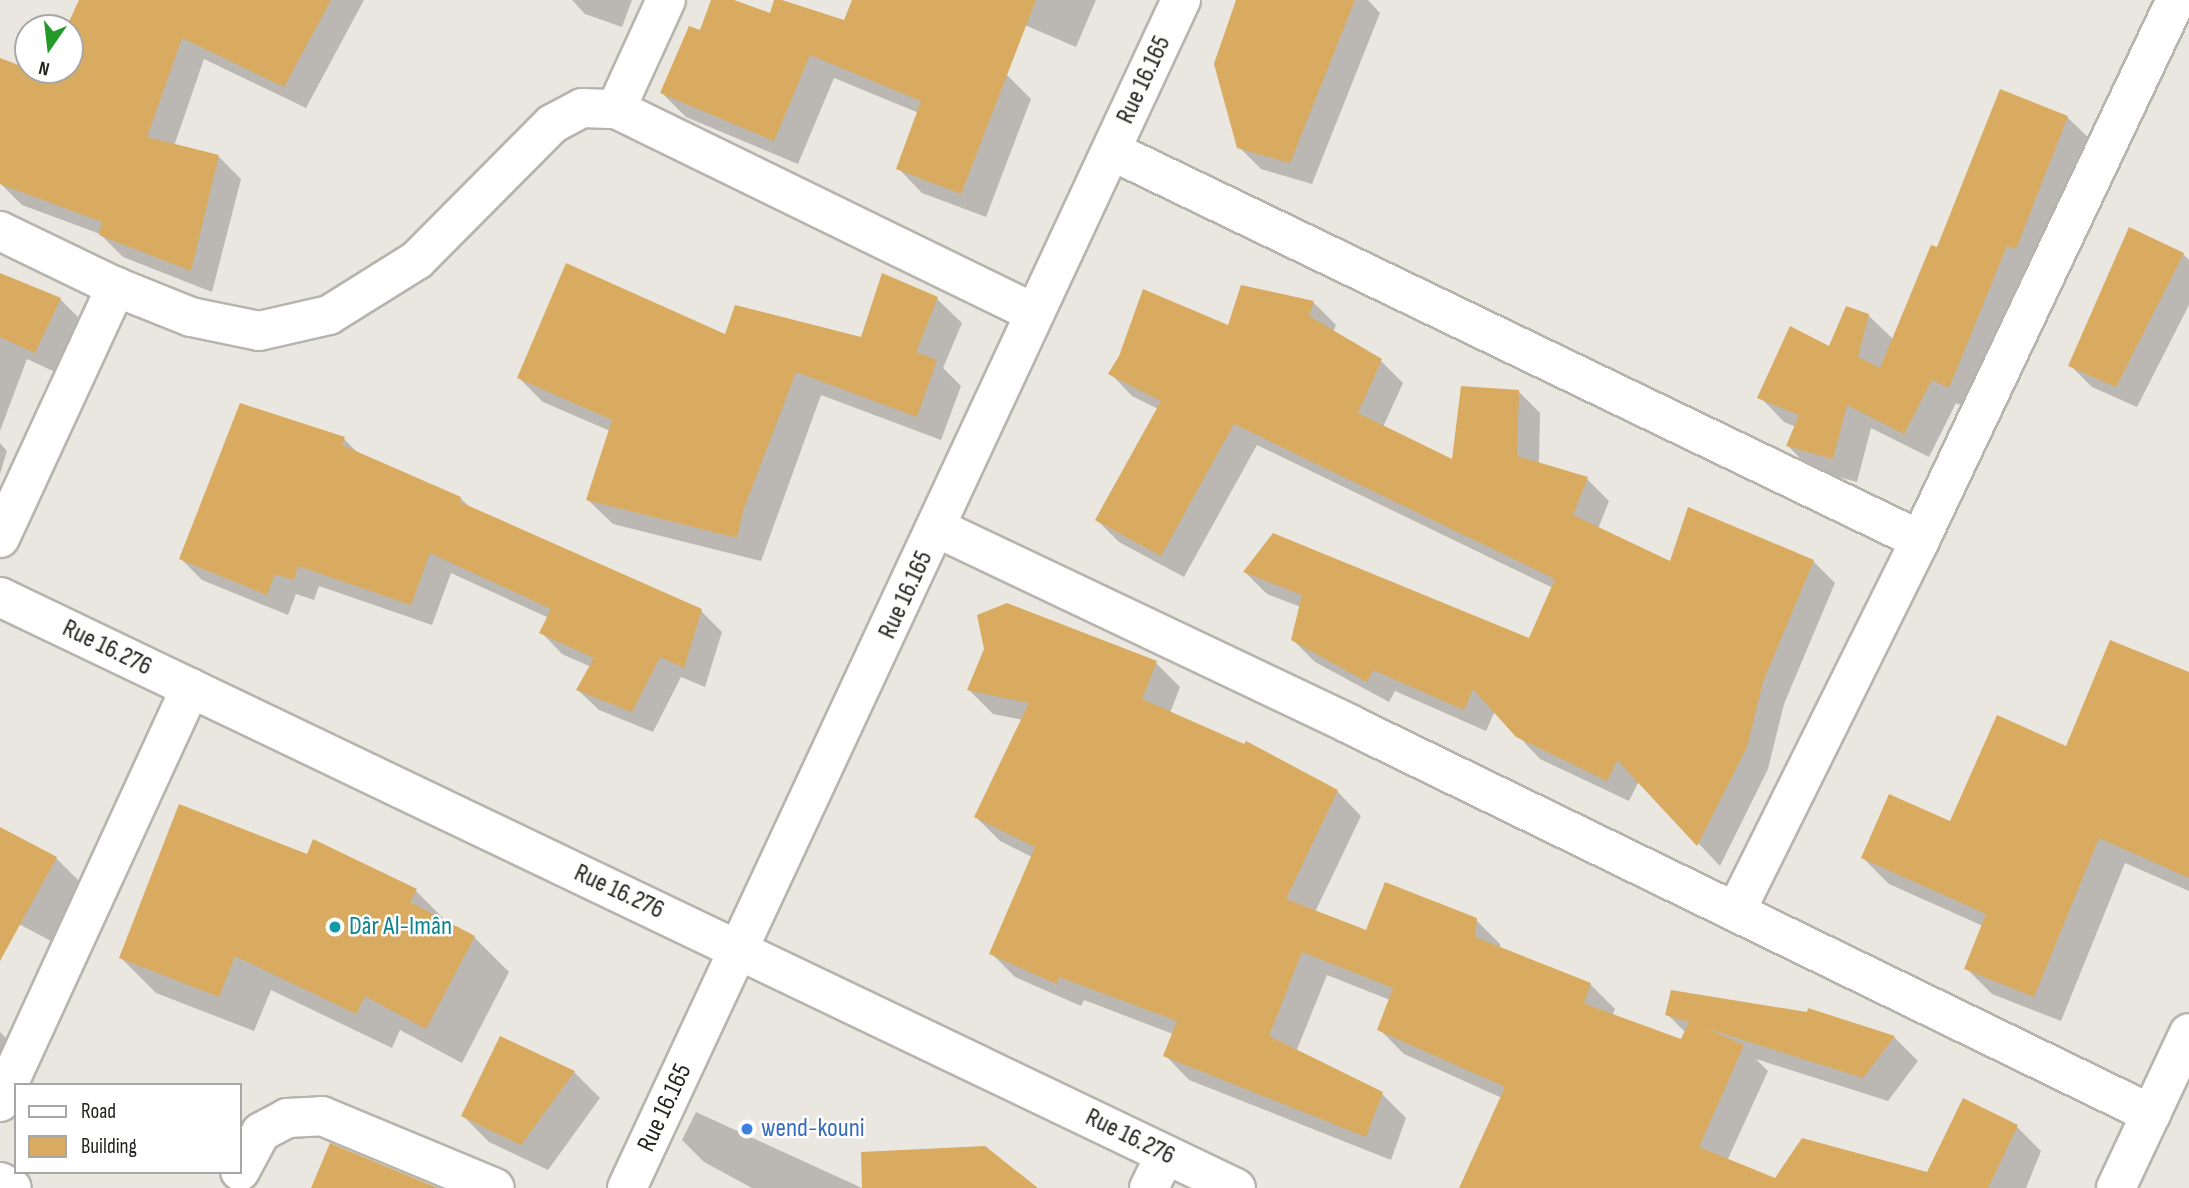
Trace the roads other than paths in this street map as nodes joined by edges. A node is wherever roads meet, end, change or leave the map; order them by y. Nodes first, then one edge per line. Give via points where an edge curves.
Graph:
1 (666, 0) edge
2 (1181, 0) edge
3 (2176, 0) edge
4 (616, 109) junction
5 (1112, 151) junction
6 (0, 231) edge
7 (116, 286) junction
8 (1035, 313) junction
9 (937, 528) junction
10 (0, 538) edge
11 (1920, 540) junction
12 (0, 597) edge
13 (190, 688) junction
14 (1736, 911) junction
15 (740, 949) junction
16 (2189, 1032) edge
17 (0, 1102) edge
18 (2151, 1114) junction
19 (242, 1167) edge
20 (1157, 1171) edge
21 (0, 1182) edge
22 (12, 1188) edge
23 (495, 1188) edge
24 (627, 1188) edge
25 (1236, 1188) edge
26 (2116, 1188) edge

1 - 4 street
2 - 5 street, Rue 16.165
3 - 11 street
4 - 7 street via 582,108 552,124 417,260 329,315 259,331 191,317
4 - 8 street
5 - 8 street, Rue 16.165
5 - 11 street
6 - 7 street
7 - 10 street
8 - 9 street, Rue 16.165
9 - 14 street
9 - 15 street, Rue 16.165
11 - 14 street
12 - 13 street, Rue 16.276
13 - 15 street, Rue 16.276
13 - 17 street
14 - 18 street
15 - 20 street, Rue 16.276
15 - 24 street, Rue 16.165
16 - 18 street
18 - 26 street
19 - 23 street via 261,1132 287,1118 322,1116
20 - 25 street, Rue 16.276
21 - 22 street

